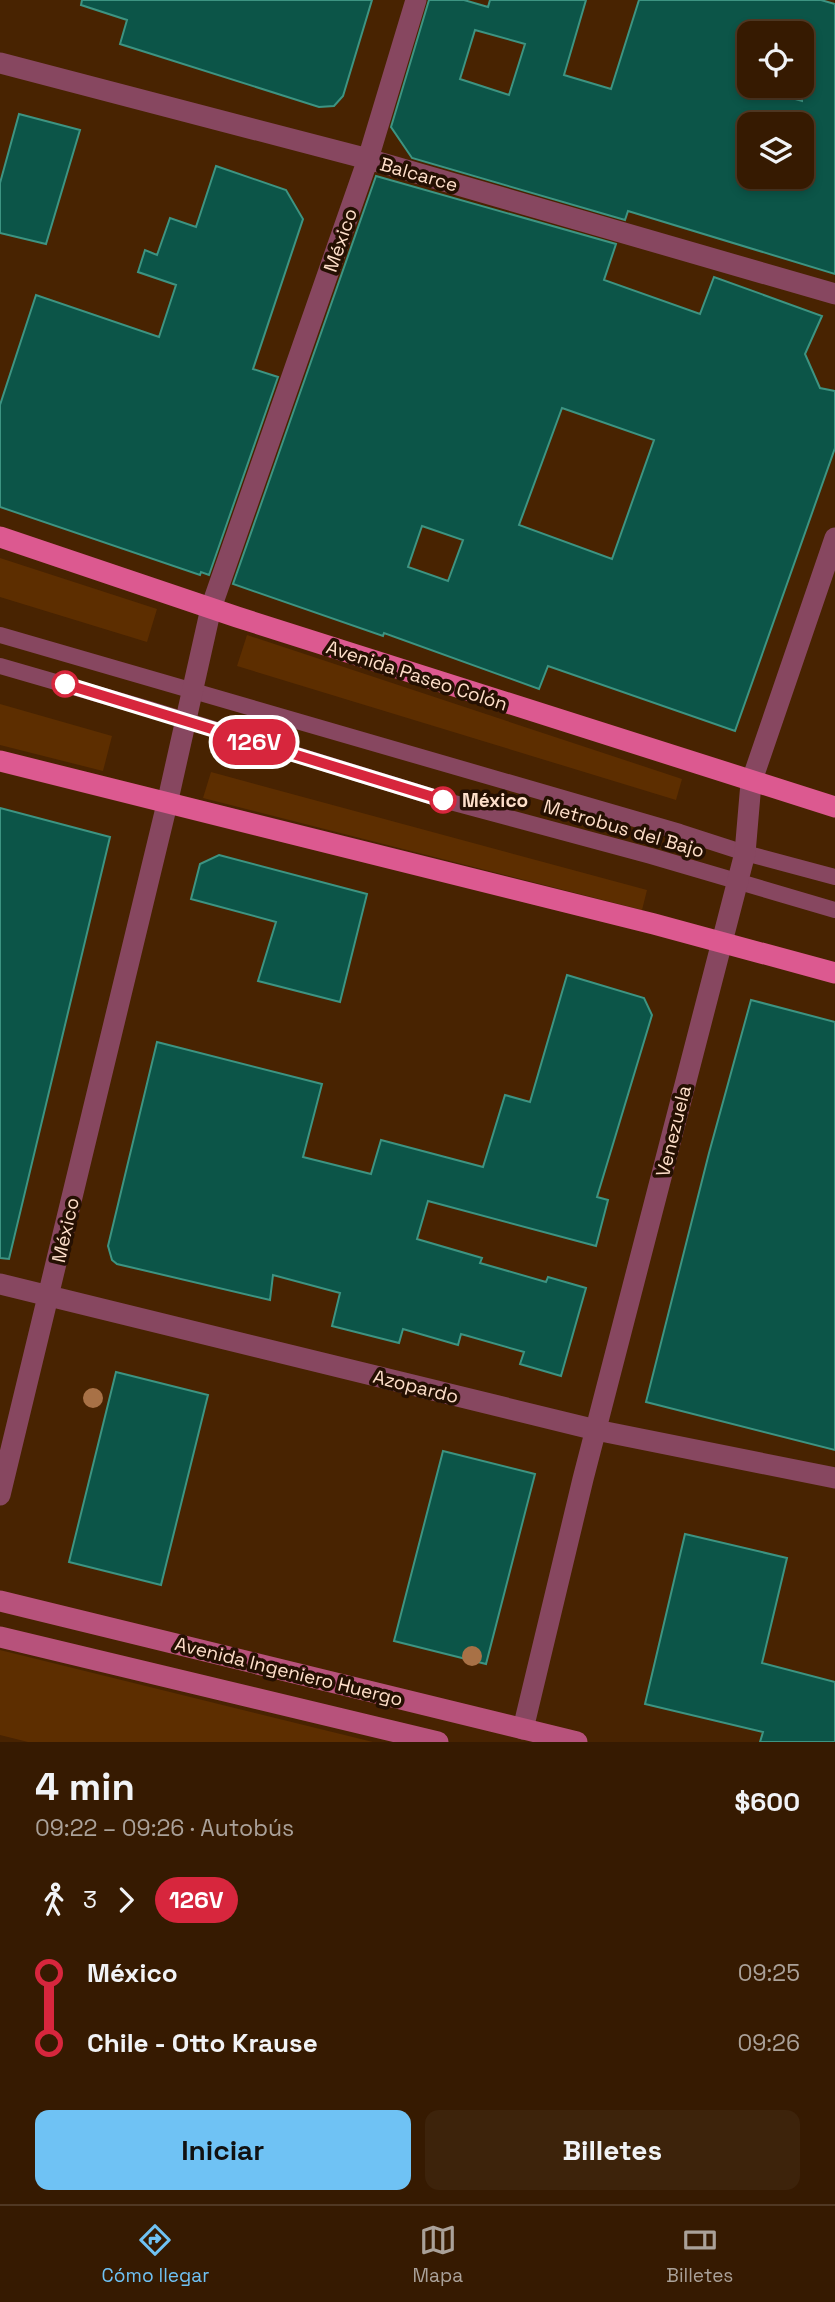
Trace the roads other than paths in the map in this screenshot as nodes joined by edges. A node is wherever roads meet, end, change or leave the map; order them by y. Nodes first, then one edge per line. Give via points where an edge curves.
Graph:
1 (416, 0) edge
2 (0, 63) edge
3 (368, 159) junction
4 (835, 294) edge
5 (0, 537) edge
6 (835, 538) edge
7 (211, 608) junction
8 (0, 635) edge
9 (0, 666) edge
10 (192, 691) junction
11 (186, 721) junction
12 (0, 761) edge
13 (751, 783) junction
14 (167, 804) junction
15 (835, 807) edge
16 (745, 853) junction
17 (835, 877) edge
18 (737, 882) junction
19 (835, 910) edge
20 (722, 942) junction
21 (835, 973) edge
22 (0, 1284) edge
23 (49, 1296) junction
24 (596, 1430) junction
25 (835, 1478) edge
26 (0, 1495) edge
27 (0, 1601) edge
28 (0, 1637) edge
29 (523, 1729) junction
30 (438, 1742) edge
31 (578, 1742) edge

1 - 3 street, México
2 - 3 street, Balcarce
3 - 4 street, Balcarce
3 - 7 street, México
5 - 7 main road, Avenida Paseo Colón
6 - 13 street, Venezuela
7 - 10 street, México
7 - 13 main road, Avenida Paseo Colón
8 - 10 lane, Metrobus del Bajo
9 - 11 lane, Metrobus del Bajo
10 - 11 street, México
10 - 16 lane, Metrobus del Bajo
11 - 14 street, México
11 - 18 lane, Metrobus del Bajo via 443,800
12 - 14 main road
13 - 15 main road, Avenida Paseo Colón
13 - 16 street, Venezuela
14 - 20 main road
14 - 23 street, México
16 - 17 lane, Metrobus del Bajo
16 - 18 street, Venezuela
18 - 19 lane, Metrobus del Bajo
18 - 20 street, Venezuela
20 - 21 main road
20 - 24 street, Venezuela
22 - 23 street, Azopardo
23 - 24 street, Azopardo
23 - 26 street, México
24 - 25 street, Azopardo
24 - 29 street, Venezuela
27 - 29 main road, Avenida Ingeniero Huergo
28 - 30 main road, Avenida Ingeniero Huergo
29 - 31 main road, Avenida Ingeniero Huergo

